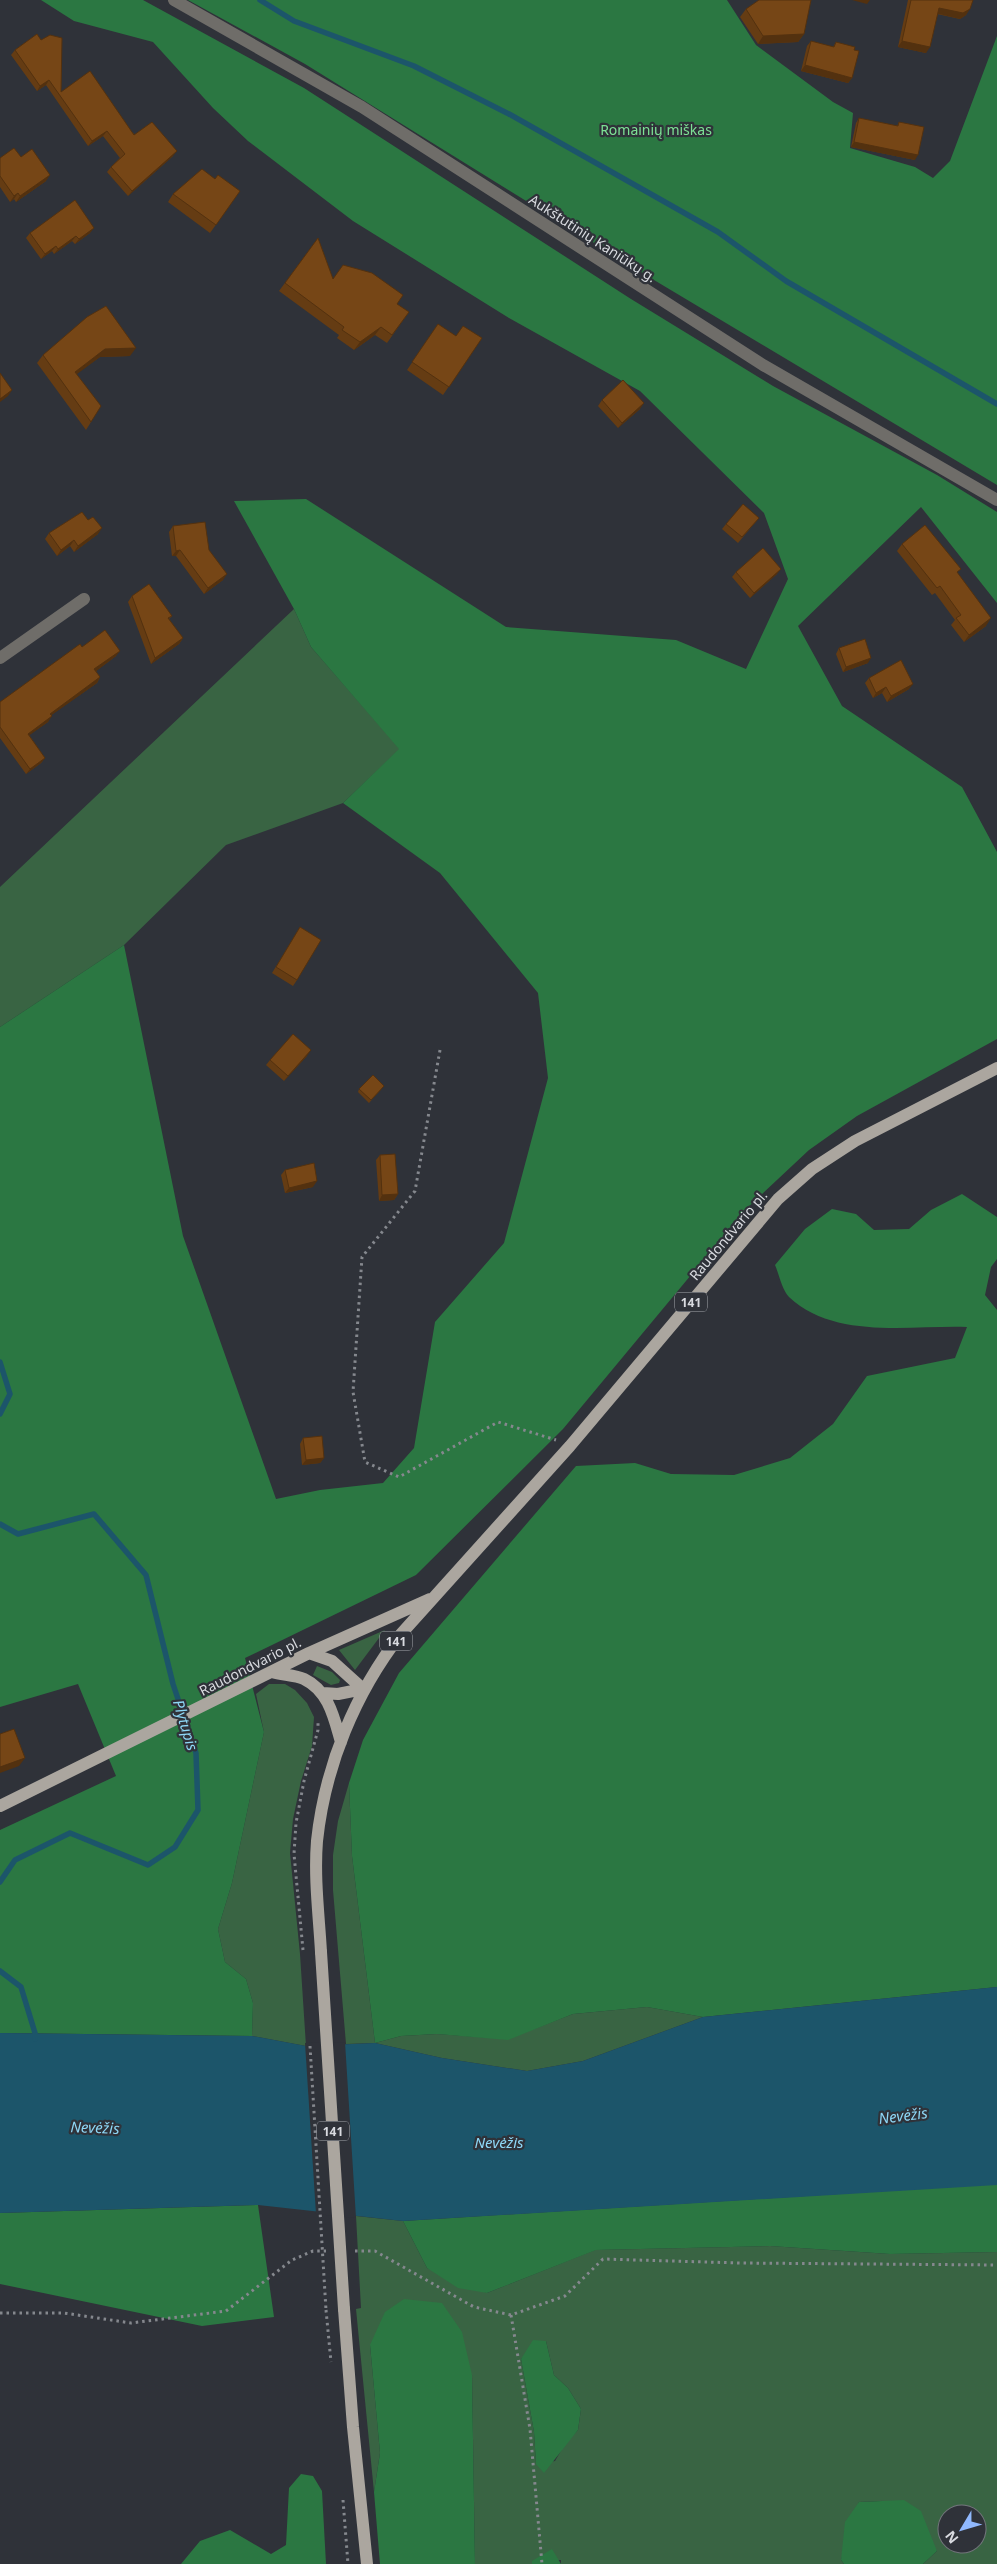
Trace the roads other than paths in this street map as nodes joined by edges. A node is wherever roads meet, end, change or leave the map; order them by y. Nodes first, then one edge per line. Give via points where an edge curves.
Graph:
1 (174, 0) edge
2 (997, 500) edge
3 (84, 598) dead end
4 (0, 658) edge
5 (997, 1068) edge
6 (434, 1597) junction
7 (309, 1653) junction
8 (272, 1672) junction
9 (363, 1689) junction
10 (323, 1693) junction
11 (341, 1742) junction
12 (0, 1806) edge
13 (366, 2564) edge

1 - 2 street, Aukštutinių Kaniūkų g. via 362,108 763,365
3 - 4 street
5 - 6 main road, Raudondvario pl. / 141 via 855,1141 812,1169 778,1199 570,1446
6 - 7 main road, Raudondvario pl.
6 - 9 main road, Raudondvario pl. / 141 via 383,1657
7 - 8 main road, Raudondvario pl.
7 - 9 main road via 332,1661
8 - 10 main road via 303,1679
8 - 12 main road, Raudondvario pl.
9 - 10 main road
9 - 11 main road, 141
10 - 11 main road via 334,1714
11 - 13 main road, 141, bridge via 323,1807 316,1873 344,2309

